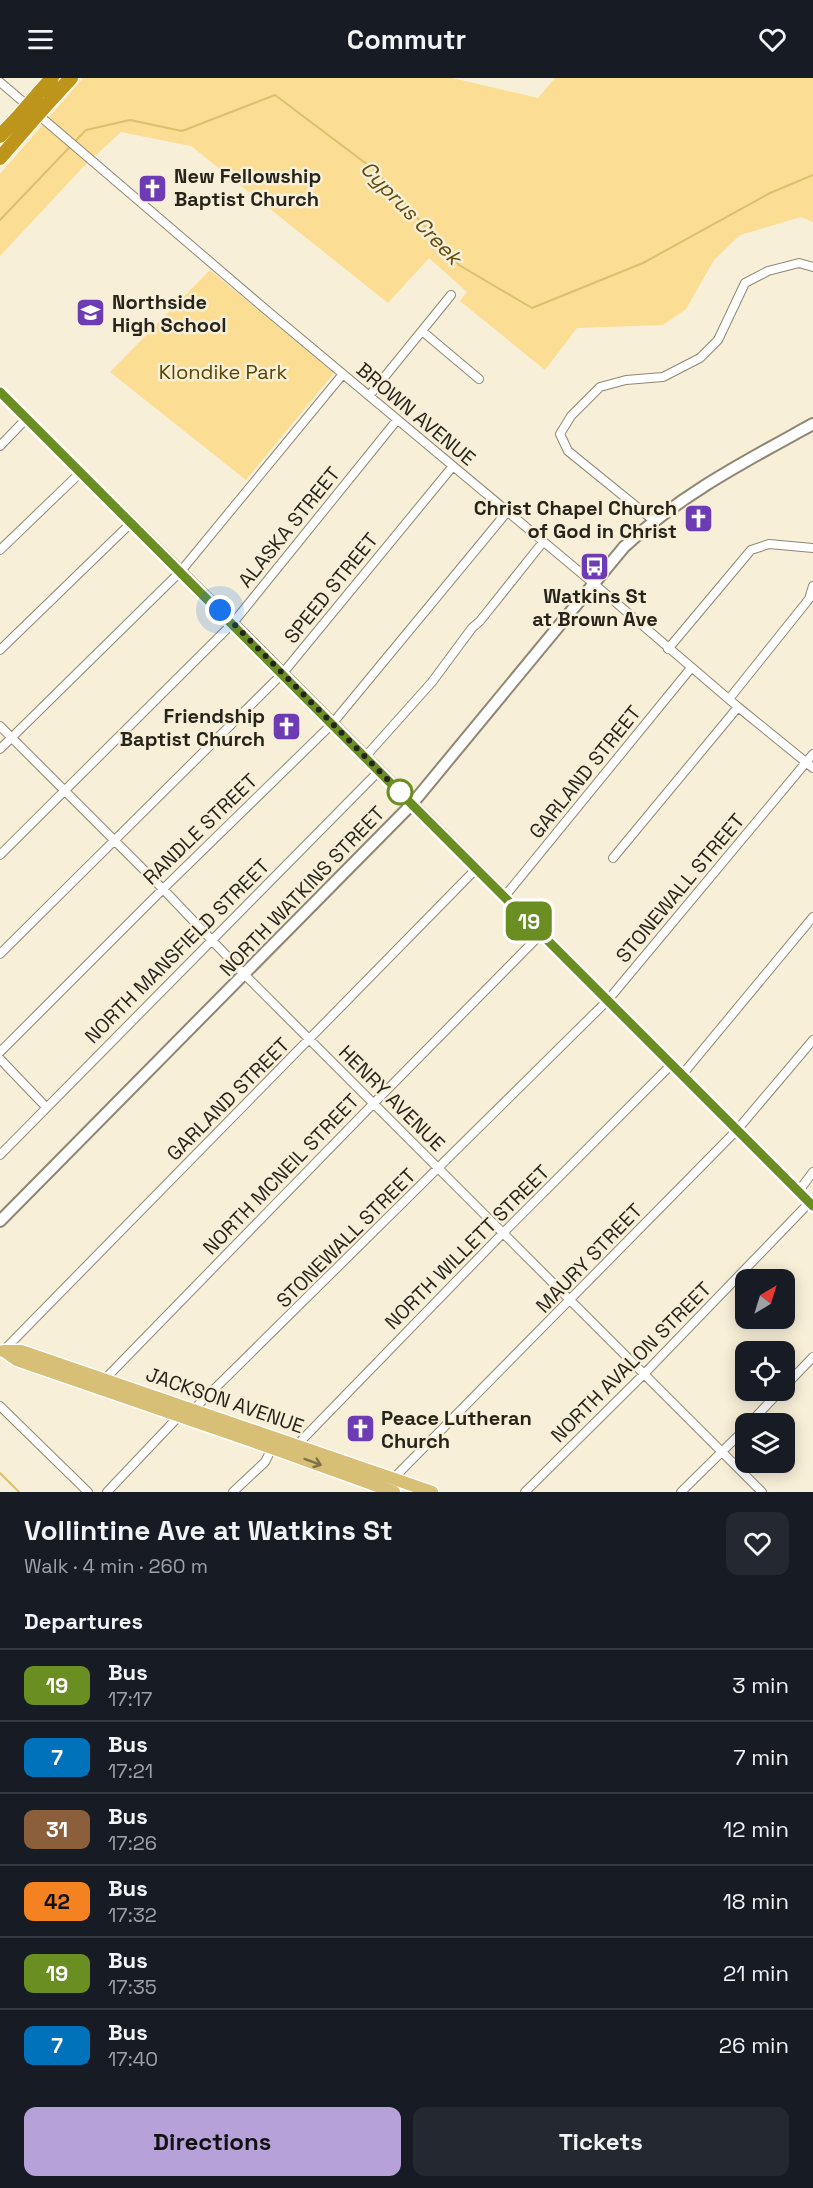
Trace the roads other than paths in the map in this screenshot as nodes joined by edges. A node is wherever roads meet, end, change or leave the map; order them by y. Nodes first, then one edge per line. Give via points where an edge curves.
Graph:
1 (71, 78) edge
2 (51, 79) edge
3 (0, 82) edge
4 (43, 99) junction
5 (22, 123) junction
6 (0, 136) edge
7 (0, 158) edge
8 (813, 267) edge
9 (451, 295) dead end
10 (422, 331) junction
11 (343, 374) junction
12 (479, 379) dead end
13 (0, 392) edge
14 (369, 396) junction
15 (27, 418) junction
16 (397, 420) junction
17 (813, 424) edge
18 (0, 446) edge
19 (453, 466) junction
20 (81, 472) junction
21 (507, 512) junction
22 (653, 520) junction
23 (131, 523) junction
24 (543, 542) junction
25 (813, 548) edge
26 (0, 550) edge
27 (181, 571) junction
28 (593, 583) junction
29 (813, 586) edge
30 (233, 623) junction
31 (668, 649) junction
32 (0, 650) edge
33 (691, 668) junction
34 (283, 673) junction
35 (729, 699) junction
36 (738, 708) junction
37 (332, 724) junction
38 (0, 726) edge
39 (11, 738) junction
40 (0, 749) edge
41 (813, 754) edge
42 (365, 757) junction
43 (810, 765) edge
44 (379, 771) junction
45 (64, 790) junction
46 (412, 804) junction
47 (113, 840) junction
48 (0, 855) edge
49 (613, 858) dead end
50 (476, 869) junction
51 (163, 888) junction
52 (505, 896) junction
53 (813, 917) edge
54 (541, 934) junction
55 (212, 939) junction
56 (0, 954) edge
57 (245, 975) junction
58 (608, 1000) junction
59 (310, 1040) junction
60 (813, 1040) edge
61 (0, 1052) edge
62 (0, 1059) edge
63 (671, 1065) junction
64 (682, 1075) junction
65 (374, 1103) junction
66 (46, 1107) junction
67 (737, 1130) junction
68 (0, 1155) edge
69 (439, 1168) junction
70 (813, 1172) edge
71 (798, 1192) junction
72 (811, 1204) edge
73 (0, 1221) edge
74 (503, 1233) junction
75 (571, 1300) junction
76 (2, 1350) edge
77 (813, 1357) edge
78 (644, 1374) junction
79 (795, 1376) edge
80 (100, 1383) junction
81 (771, 1401) edge
82 (0, 1406) edge
83 (194, 1410) junction
84 (759, 1413) edge
85 (179, 1416) junction
86 (735, 1439) edge
87 (274, 1443) junction
88 (292, 1449) junction
89 (723, 1451) junction
90 (394, 1478) junction
91 (386, 1491) edge
92 (88, 1492) edge
93 (107, 1492) edge
94 (233, 1492) edge
95 (432, 1492) edge
96 (525, 1492) edge
97 (681, 1492) edge
98 (762, 1492) edge

1 - 4 highway
2 - 4 highway
3 - 11 street, BROWN AVENUE
4 - 5 highway, bridge
5 - 6 highway
5 - 7 highway
8 - 22 street via 799,263 768,271 745,283 718,340 700,358 663,377 600,387 571,416 560,434 568,451
9 - 10 street
10 - 12 street
10 - 14 street
11 - 14 street, BROWN AVENUE
11 - 27 street
13 - 15 street
14 - 16 street, BROWN AVENUE
15 - 18 street
15 - 20 street
16 - 19 street, BROWN AVENUE
16 - 30 street, ALASKA STREET
17 - 22 main road, NORTH WATKINS STREET via 701,486
19 - 21 street, BROWN AVENUE
19 - 34 street, SPEED STREET
20 - 23 street
20 - 26 street
21 - 24 street, BROWN AVENUE
21 - 37 street, RANDLE STREET
22 - 28 main road, NORTH WATKINS STREET
23 - 27 street
23 - 32 street
24 - 28 street, BROWN AVENUE
24 - 42 street via 432,682
25 - 31 street via 769,544 751,550
27 - 30 street
27 - 39 street
28 - 31 street, BROWN AVENUE
28 - 46 main road, NORTH WATKINS STREET
29 - 35 street via 809,599
30 - 34 street
30 - 45 street, ALASKA STREET
31 - 33 street, BROWN AVENUE
33 - 35 street, BROWN AVENUE
33 - 52 street, GARLAND STREET
34 - 37 street
34 - 47 street, SPEED STREET
35 - 36 street, BROWN AVENUE
36 - 43 street, BROWN AVENUE
36 - 49 street
37 - 42 street
37 - 51 street, RANDLE STREET
38 - 39 street, HENRY AVENUE
39 - 40 street
39 - 45 street, HENRY AVENUE
41 - 43 street, STONEWALL STREET
42 - 44 street
43 - 58 street, STONEWALL STREET
44 - 46 street
44 - 55 street, NORTH MANSFIELD STREET
45 - 47 street, HENRY AVENUE
45 - 48 street, ALASKA STREET
46 - 50 street
46 - 57 main road, NORTH WATKINS STREET
47 - 51 street, HENRY AVENUE
47 - 56 street, SPEED STREET
50 - 52 street
50 - 59 street, GARLAND STREET
51 - 55 street, HENRY AVENUE
51 - 61 street, RANDLE STREET
52 - 54 street
53 - 64 street
54 - 58 street
54 - 65 street, NORTH MCNEIL STREET
55 - 57 street, HENRY AVENUE
55 - 66 street, NORTH MANSFIELD STREET
57 - 59 street, HENRY AVENUE
57 - 73 main road, NORTH WATKINS STREET
58 - 63 street
58 - 69 street, STONEWALL STREET
59 - 65 street, HENRY AVENUE
59 - 76 street, GARLAND STREET
60 - 67 street, MAURY STREET
62 - 66 street
63 - 64 street
63 - 74 street, NORTH WILLETT STREET
64 - 67 street
65 - 69 street, HENRY AVENUE
65 - 80 street, NORTH MCNEIL STREET
66 - 68 street, NORTH MANSFIELD STREET
67 - 71 street
67 - 75 street, MAURY STREET
69 - 74 street, HENRY AVENUE
69 - 83 street, STONEWALL STREET
70 - 71 street
71 - 72 street
72 - 78 street, NORTH AVALON STREET
74 - 75 street, HENRY AVENUE
74 - 88 street, NORTH WILLETT STREET
75 - 78 street, HENRY AVENUE
75 - 90 street, MAURY STREET
76 - 80 main road, JACKSON AVENUE via 17,1360
77 - 79 street
78 - 89 street, HENRY AVENUE
78 - 96 street, NORTH AVALON STREET
80 - 83 main road, JACKSON AVENUE
80 - 85 main road, JACKSON AVENUE
81 - 84 street
82 - 92 street
83 - 85 street, STONEWALL STREET
83 - 87 main road, JACKSON AVENUE
85 - 87 main road, JACKSON AVENUE
85 - 93 street, STONEWALL STREET
86 - 89 street
87 - 88 main road, JACKSON AVENUE
87 - 94 street via 265,1462
88 - 90 main road, JACKSON AVENUE
88 -> 91 main road, JACKSON AVENUE
89 - 97 street
89 - 98 street, HENRY AVENUE
90 - 91 street, MAURY STREET
90 - 95 main road, JACKSON AVENUE

